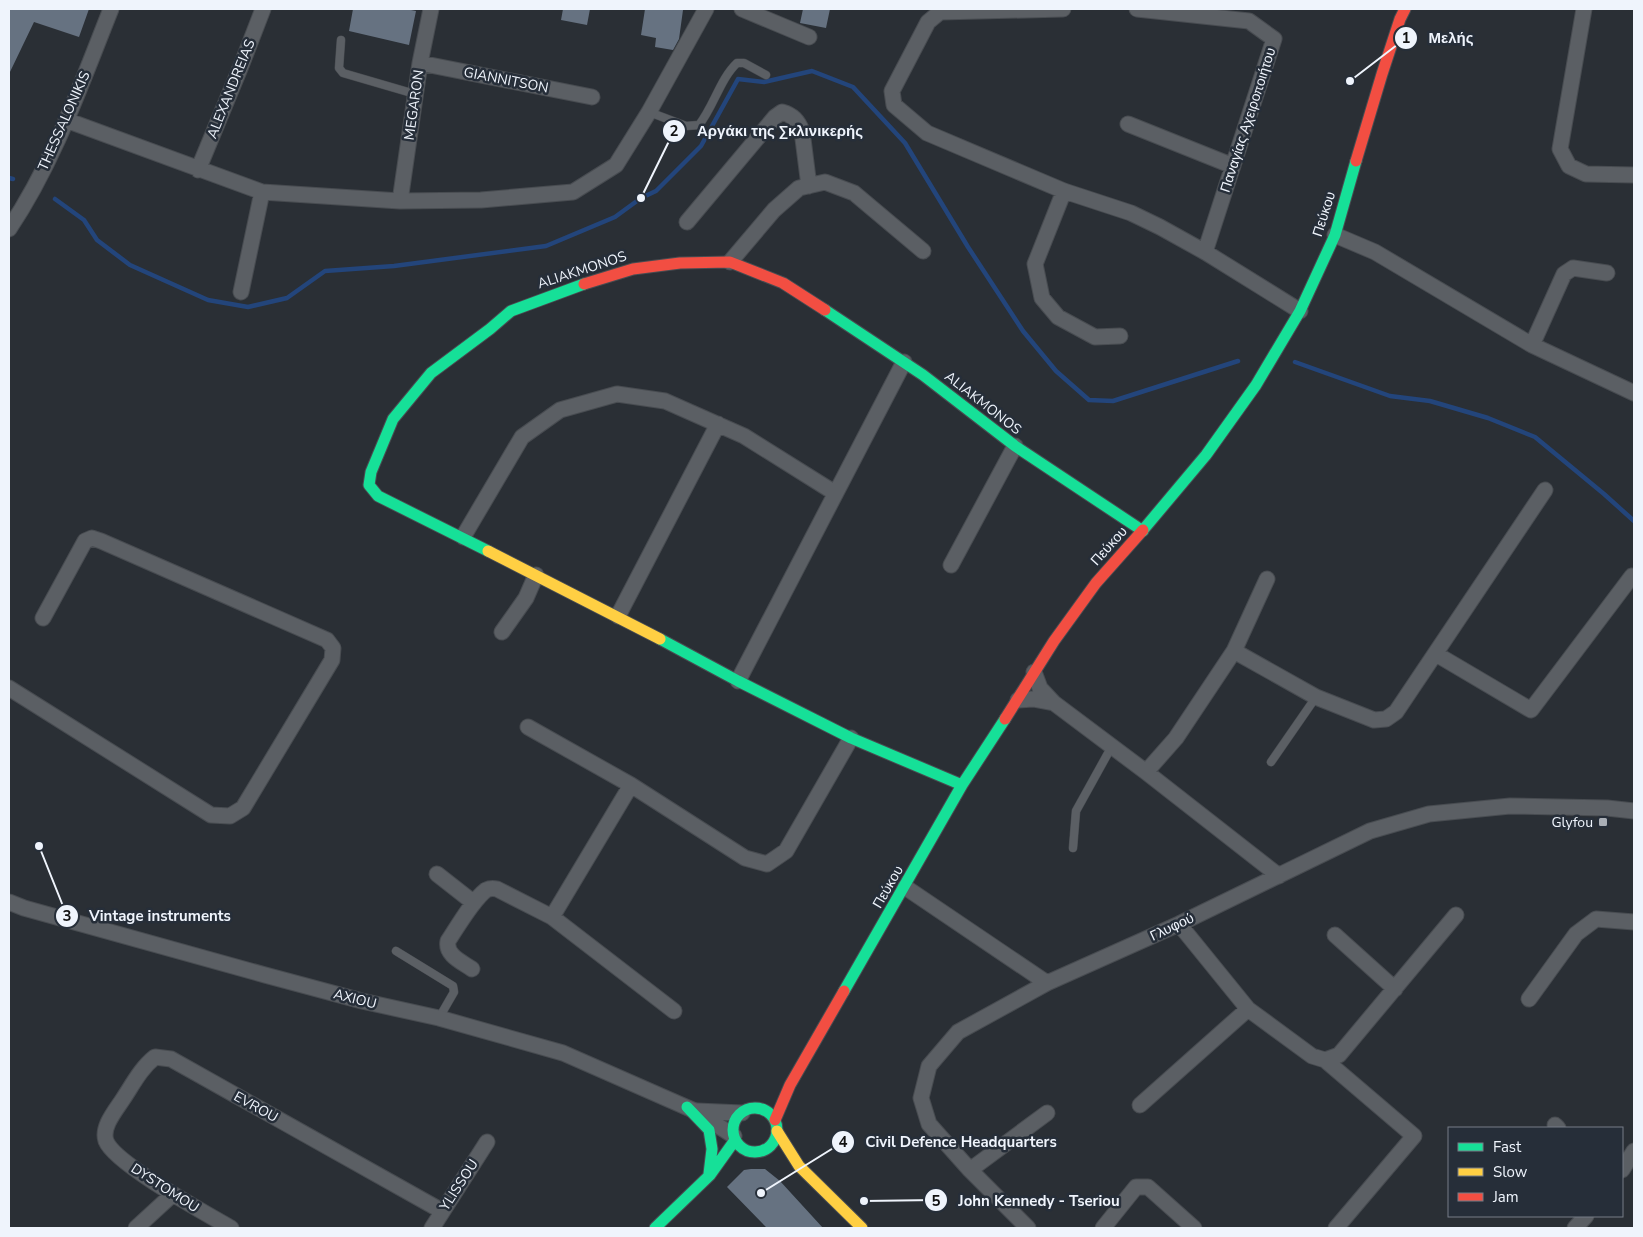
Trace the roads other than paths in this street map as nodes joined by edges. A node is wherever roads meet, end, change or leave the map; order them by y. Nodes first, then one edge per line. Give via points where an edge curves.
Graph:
1 (111, 9) edge
2 (263, 9) edge
3 (431, 9) edge
4 (706, 9) edge
5 (742, 9) edge
6 (1064, 9) edge
7 (1138, 9) edge
8 (1584, 9) edge
9 (1402, 12) edge
10 (809, 37) dead end
11 (341, 40) dead end
12 (420, 62) junction
13 (766, 75) dead end
14 (415, 94) junction
15 (592, 97) dead end
16 (649, 112) junction
17 (66, 120) junction
18 (1128, 124) dead end
19 (1233, 166) junction
20 (198, 170) junction
21 (1634, 175) edge
22 (809, 186) junction
23 (1064, 191) junction
24 (262, 192) junction
25 (400, 201) junction
26 (687, 222) dead end
27 (9, 229) edge
28 (1335, 235) junction
29 (923, 251) dead end
30 (1205, 252) junction
31 (730, 262) junction
32 (1607, 273) dead end
33 (241, 292) dead end
34 (1300, 311) junction
35 (1120, 336) dead end
36 (1532, 345) junction
37 (904, 362) junction
38 (1634, 393) edge
39 (718, 424) junction
40 (1015, 446) junction
41 (1545, 490) dead end
42 (835, 493) junction
43 (1144, 531) junction
44 (464, 537) junction
45 (951, 565) dead end
46 (536, 575) junction
47 (1632, 576) dead end
48 (1267, 579) dead end
49 (618, 616) junction
50 (44, 618) dead end
51 (502, 632) dead end
52 (1234, 651) junction
53 (1436, 654) junction
54 (1034, 672) junction
55 (738, 681) junction
56 (9, 688) edge
57 (1316, 697) junction
58 (1018, 700) junction
59 (1054, 703) junction
60 (528, 727) dead end
61 (850, 738) junction
62 (1112, 746) junction
63 (1271, 762) dead end
64 (1146, 772) junction
65 (631, 785) junction
66 (962, 785) junction
67 (1634, 811) edge
68 (1073, 848) dead end
69 (437, 874) dead end
70 (1279, 876) junction
71 (905, 887) junction
72 (9, 902) edge
73 (474, 903) junction
74 (1456, 915) dead end
75 (552, 917) junction
76 (1634, 922) edge
77 (1179, 924) junction
78 (1335, 935) dead end
79 (396, 951) dead end
80 (472, 969) dead end
81 (1047, 983) junction
82 (1395, 989) junction
83 (1529, 998) dead end
84 (1248, 1009) junction
85 (674, 1010) dead end
86 (439, 1018) junction
87 (1325, 1060) junction
88 (790, 1085) junction
89 (1140, 1105) dead end
90 (691, 1109) junction
91 (749, 1111) junction
92 (1047, 1113) dead end
93 (776, 1126) junction
94 (735, 1138) junction
95 (106, 1140) joint
96 (487, 1142) dead end
97 (747, 1151) junction
98 (1634, 1152) edge
99 (774, 1154) junction
100 (799, 1166) junction
101 (1623, 1168) edge
102 (970, 1170) junction
103 (709, 1176) junction
104 (173, 1194) junction
105 (442, 1211) junction
106 (1585, 1217) edge
107 (136, 1228) edge
108 (231, 1228) edge
109 (432, 1228) edge
110 (655, 1228) edge
111 (862, 1228) edge
112 (1028, 1228) edge
113 (1103, 1228) edge
114 (1194, 1228) edge
115 (1336, 1228) edge
116 (1575, 1228) edge

1 - 17 street, THESSALONIKIS
2 - 20 street, ALEXANDREIAS
3 - 12 street, MEGARON
4 - 16 street
5 - 10 street
6 - 23 street via 940,12 928,22 892,91 894,105 927,133
7 - 19 street, Παναγίας Αχειροποιήτου via 1249,21 1274,39
8 - 21 street via 1560,149 1569,166 1586,174
9 - 28 street, Πεύκου
11 - 14 lane via 339,68 343,74
12 - 14 street, MEGARON
12 - 15 street, GIANNITSON
13 - 16 lane via 738,63 731,69 699,125 686,126
14 - 25 street, MEGARON
16 - 25 street via 616,165 572,192 481,200
17 - 20 street
17 - 27 street, THESSALONIKIS
18 - 19 street
19 - 30 street, Παναγίας Αχειροποιήτου
20 - 24 street
22 - 26 street via 802,131 790,114 782,112
22 - 29 street via 825,182 854,193
22 - 31 street via 799,188 774,210
23 - 30 street via 1131,213
23 - 35 street via 1035,264 1042,298 1058,317 1095,336
24 - 25 street
24 - 33 street
28 - 34 street, Πεύκου
28 - 36 street via 1375,252
30 - 34 street
31 - 37 street, ALIAKMONOS via 783,283
31 - 44 street, ALIAKMONOS via 680,263 633,269 580,285 511,311 431,373 393,419 371,472 370,486 378,496
32 - 36 street via 1573,268 1564,274
34 - 43 street, Πεύκου via 1256,386 1206,455
36 - 38 street
37 - 40 street, ALIAKMONOS
37 - 42 street
39 - 42 street via 744,436
39 - 44 street via 665,401 618,394 560,410 522,437
39 - 49 street
40 - 43 street, ALIAKMONOS
40 - 45 street
41 - 53 street
42 - 55 street
43 - 54 street, Πεύκου via 1096,583
44 - 46 street, ALIAKMONOS
46 - 49 street, ALIAKMONOS
46 - 51 street via 526,598
47 - 53 street via 1531,710
48 - 52 street
49 - 55 street, ALIAKMONOS
50 - 56 street via 85,541 92,538 327,640 333,648 332,660 243,808 230,816 210,816
52 - 57 street
52 - 64 street via 1176,738
53 - 57 street via 1396,712 1386,719 1374,720
54 - 58 street, Πεύκου
54 - 59 street via 1040,688
55 - 61 street, ALIAKMONOS
57 - 63 lane
58 - 59 street
58 - 66 street, Πεύκου
59 - 62 street
60 - 65 street
61 - 65 street via 786,851 767,864 745,858
61 - 66 street, ALIAKMONOS
62 - 64 street
62 - 68 lane via 1076,811
64 - 70 street
65 - 75 street
66 - 71 street, Πεύκου
67 - 70 street, Γλυφού via 1510,806 1429,814 1370,831
69 - 73 street
70 - 77 street, Γλυφού
71 - 81 street
71 - 88 street, Πεύκου
72 - 86 street, AXIOU via 265,975
73 - 75 street via 487,890 497,889
73 - 80 street via 447,947
74 - 82 street
75 - 85 street
76 - 83 street via 1596,919 1576,934
77 - 81 street, Γλυφού
77 - 84 street
78 - 82 street
79 - 86 lane via 453,986 454,992
81 - 102 street, Γλυφού via 958,1032 929,1066 922,1098 929,1124
82 - 87 street via 1339,1055
84 - 87 street via 1312,1056
84 - 89 street
86 - 90 street, AXIOU via 563,1053
87 - 115 street via 1414,1136
88 - 91 street, Πεύκου
88 - 93 street, Πεύκου
90 - 91 street, AXIOU
90 - 94 street, AXIOU
90 - 103 street via 709,1130 712,1149
91 - 93 street via 767,1112
91 - 94 street via 735,1122
92 - 102 street
93 - 99 street
93 - 100 street
94 - 97 street
94 - 103 street
95 - 104 street, DYSTOMOU via 116,1155
95 - 105 street, EVROU via 107,1126 146,1064 155,1057 171,1059
96 - 105 street, YLISSOU
97 - 99 street
97 - 103 street
98 - 101 street
99 - 100 street
100 - 111 street
102 - 112 street, Γλυφού
103 - 110 street
104 - 107 street
104 - 108 street, DYSTOMOU
105 - 109 street, YLISSOU
106 - 116 street
113 - 114 street via 1136,1187 1148,1188

